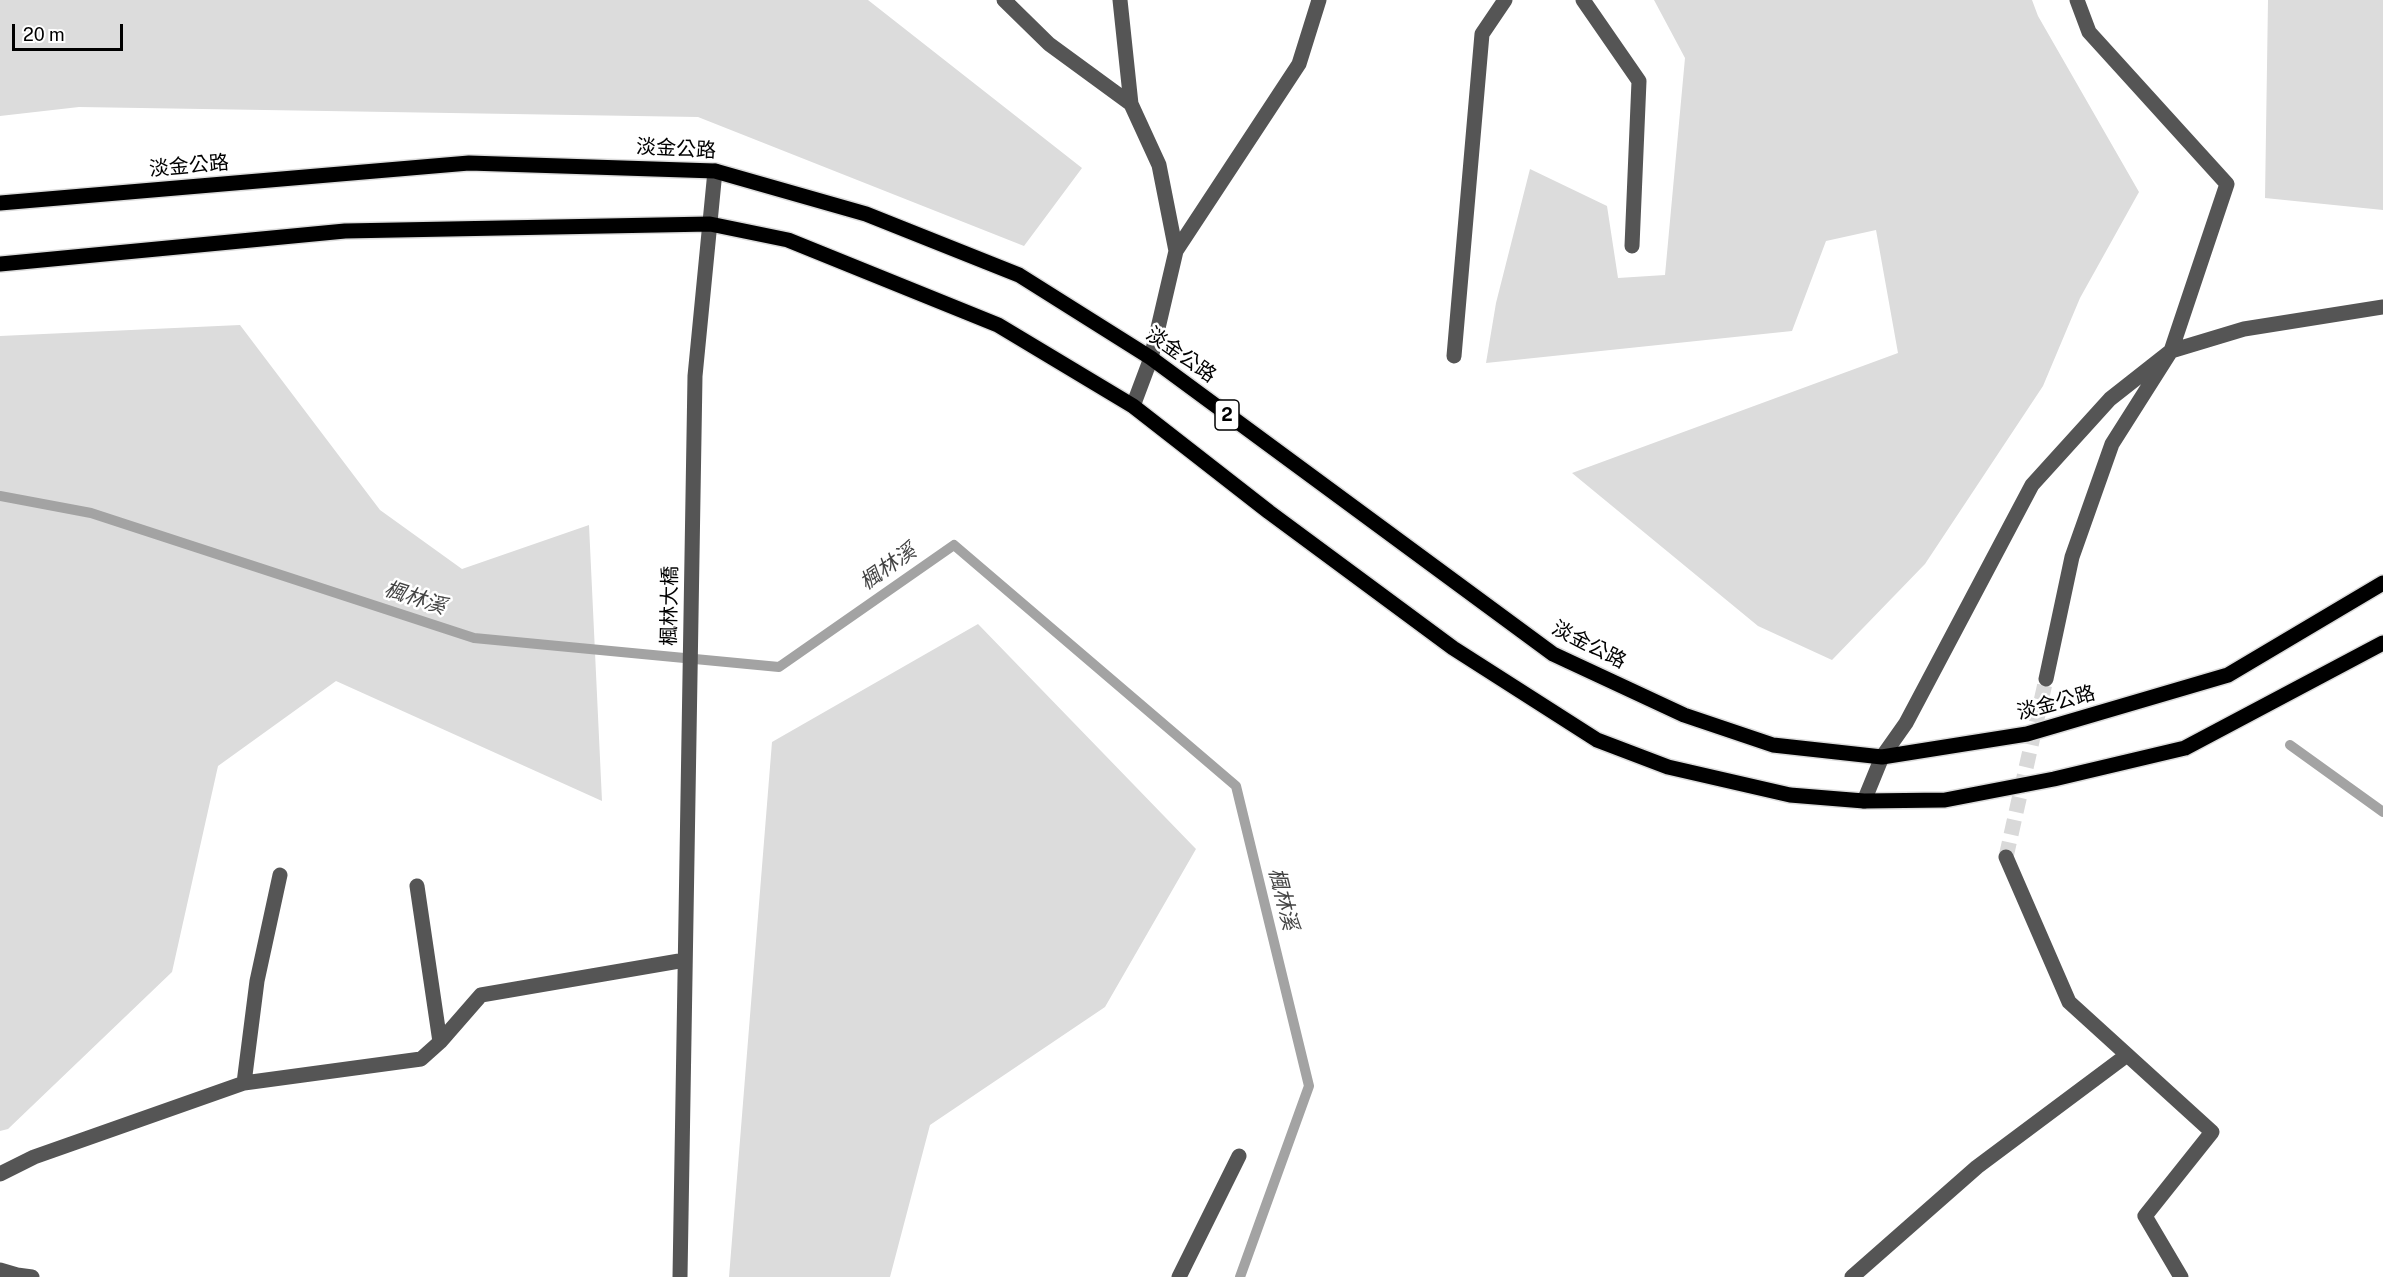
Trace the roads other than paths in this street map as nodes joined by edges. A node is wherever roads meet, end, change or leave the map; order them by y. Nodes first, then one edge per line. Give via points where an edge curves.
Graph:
1 (1004, 0) edge
2 (1120, 0) edge
3 (1319, 0) edge
4 (1505, 0) edge
5 (1583, 0) edge
6 (2077, 0) edge
7 (1131, 104) junction
8 (716, 171) junction
9 (0, 203) edge
10 (710, 224) junction
11 (1632, 246) dead end
12 (1176, 250) junction
13 (0, 264) edge
14 (2383, 307) edge
15 (2171, 351) junction
16 (1454, 356) dead end
17 (1151, 358) junction
18 (1133, 406) junction
19 (2383, 583) edge
20 (2383, 643) edge
21 (2046, 679) tunnel mouth
22 (1882, 757) junction
23 (1864, 801) junction
24 (2006, 857) tunnel mouth
25 (280, 875) dead end
26 (417, 886) dead end
27 (685, 960) junction
28 (440, 1042) junction
29 (2127, 1055) junction
30 (244, 1083) junction
31 (1239, 1156) dead end
32 (0, 1174) edge
33 (0, 1270) edge
34 (32, 1277) edge
35 (680, 1277) edge
36 (1179, 1277) edge
37 (1852, 1277) edge
38 (2181, 1277) edge

1 - 7 street via 1049,44
2 - 7 street
3 - 12 street via 1299,64
4 - 16 street via 1482,34
5 - 11 street via 1639,81
6 - 15 street via 2089,32 2227,184
7 - 12 street via 1159,165
8 - 9 main road, 淡金公路 / 2 via 469,163
8 - 10 street, 楓林大橋
8 - 17 main road, 淡金公路 / 2 via 867,214 1019,275
10 - 13 main road via 345,231
10 - 18 main road via 788,240 998,325
10 - 27 street, 楓林大橋 via 695,376
12 - 17 street
14 - 15 street via 2244,329
15 - 21 street via 2112,444 2072,557
15 - 22 street via 2110,399 2032,484 1906,723
17 - 18 street
17 - 22 main road, 淡金公路 / 2 via 1553,654 1684,715 1773,745
18 - 23 main road via 1453,648 1597,740 1668,767 1739,784 1790,795
19 - 22 main road, 淡金公路 / 2 via 2228,675 2027,734
20 - 23 main road via 2185,748 1945,800
22 - 23 street
24 - 29 street via 2069,1002
25 - 30 street via 257,981
26 - 28 street
27 - 28 street via 481,995
27 - 35 street, 楓林大橋
28 - 30 street via 421,1059
29 - 37 street via 1977,1167
29 - 38 street via 2212,1132 2145,1216
30 - 32 street via 34,1157
31 - 36 street
33 - 34 street

